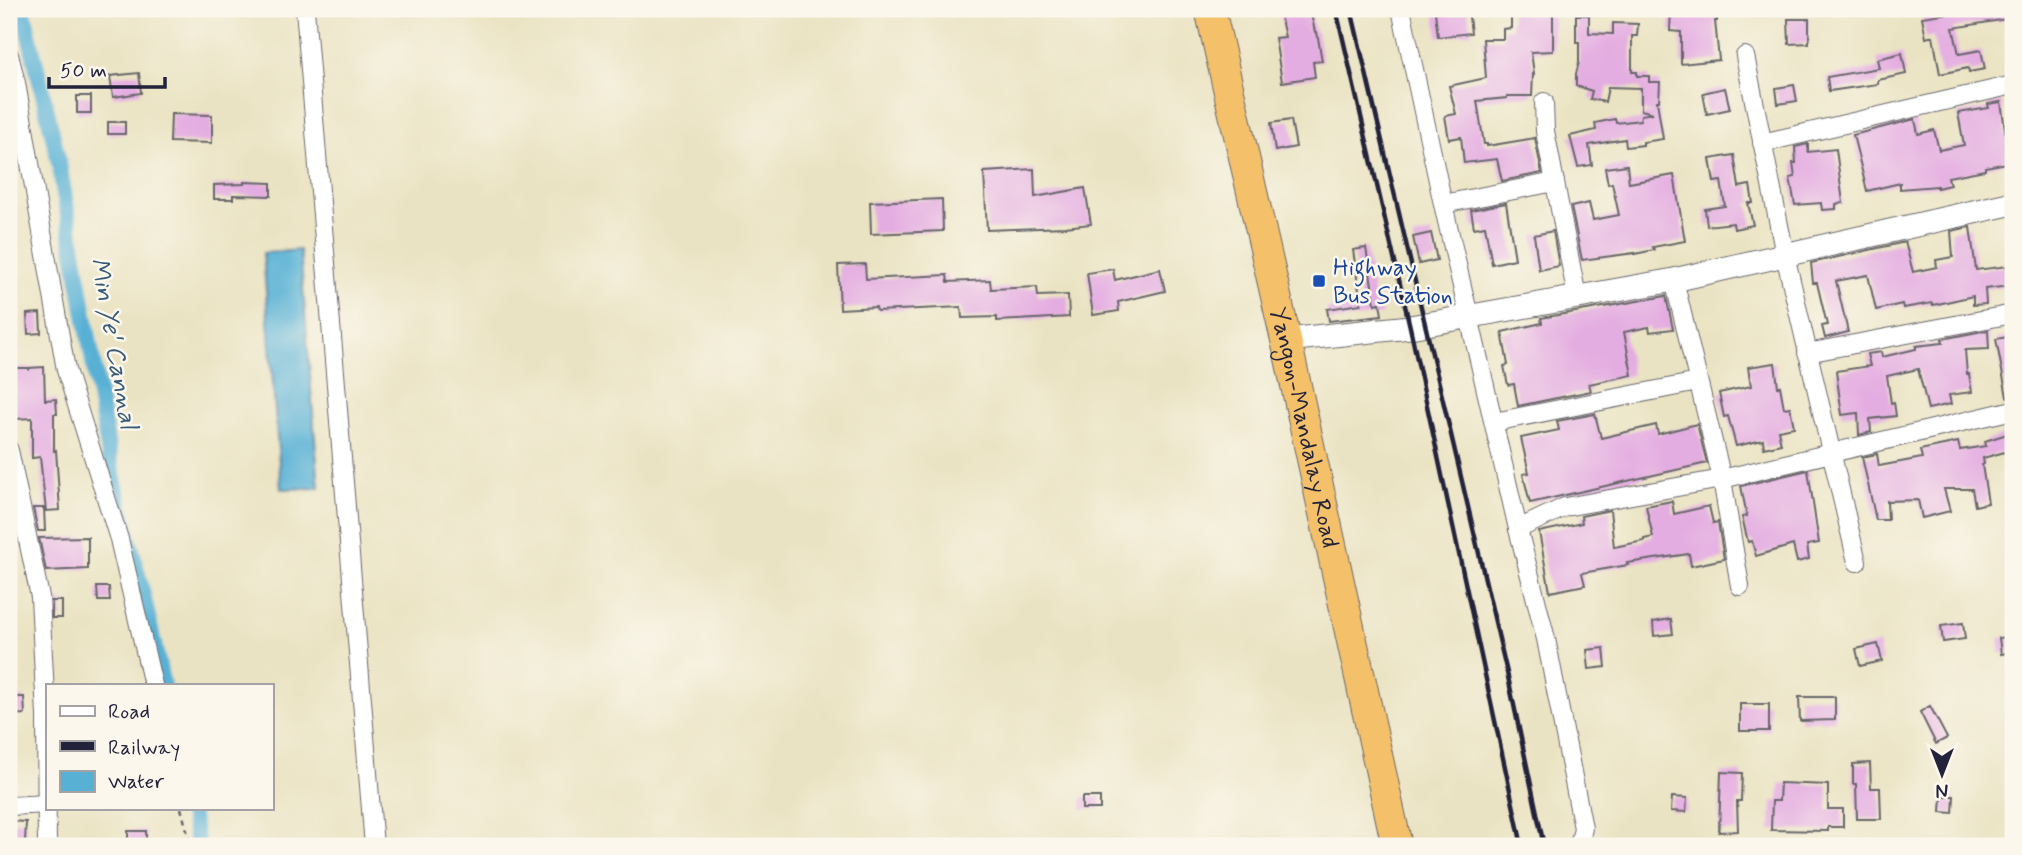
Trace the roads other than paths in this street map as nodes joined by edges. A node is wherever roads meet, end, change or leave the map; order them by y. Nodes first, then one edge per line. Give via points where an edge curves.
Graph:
1 (304, 9) edge
2 (1210, 9) edge
3 (1401, 9) edge
4 (9, 55) edge
5 (1745, 56) dead end
6 (2013, 85) edge
7 (1544, 102) dead end
8 (1762, 143) junction
9 (1555, 183) junction
10 (2013, 203) edge
11 (1443, 204) junction
12 (1784, 255) junction
13 (1674, 280) junction
14 (1577, 297) junction
15 (2013, 314) edge
16 (1469, 315) junction
17 (1286, 340) junction
18 (1807, 353) junction
19 (1698, 382) junction
20 (2013, 410) edge
21 (1494, 422) junction
22 (9, 450) edge
23 (1831, 453) junction
24 (1722, 479) junction
25 (1518, 529) junction
26 (1857, 562) dead end
27 (1740, 586) dead end
28 (153, 684) edge
29 (46, 715) edge
30 (46, 804) edge
31 (9, 806) edge
32 (47, 810) edge
33 (47, 846) edge
34 (374, 846) edge
35 (1397, 846) edge
36 (1578, 846) edge

1 - 34 street
2 - 17 highway, Yangon-Mandalay Road
3 - 11 street
4 - 28 street via 66,370 119,539
5 - 8 street
6 - 8 street
7 - 9 street
8 - 12 street
9 - 11 street
9 - 14 street
10 - 12 street
11 - 16 street
12 - 13 street
12 - 18 street
13 - 14 street
13 - 19 street
14 - 16 street
15 - 18 street
16 - 17 street via 1410,327
16 - 21 street
17 - 35 highway, Yangon-Mandalay Road
18 - 23 street
19 - 21 street
19 - 24 street
20 - 23 street
21 - 25 street
22 - 29 street via 40,597
23 - 24 street
23 - 26 street
24 - 25 street via 1565,506
24 - 27 street
25 - 36 street via 1546,639 1583,828
30 - 31 street
32 - 33 street

